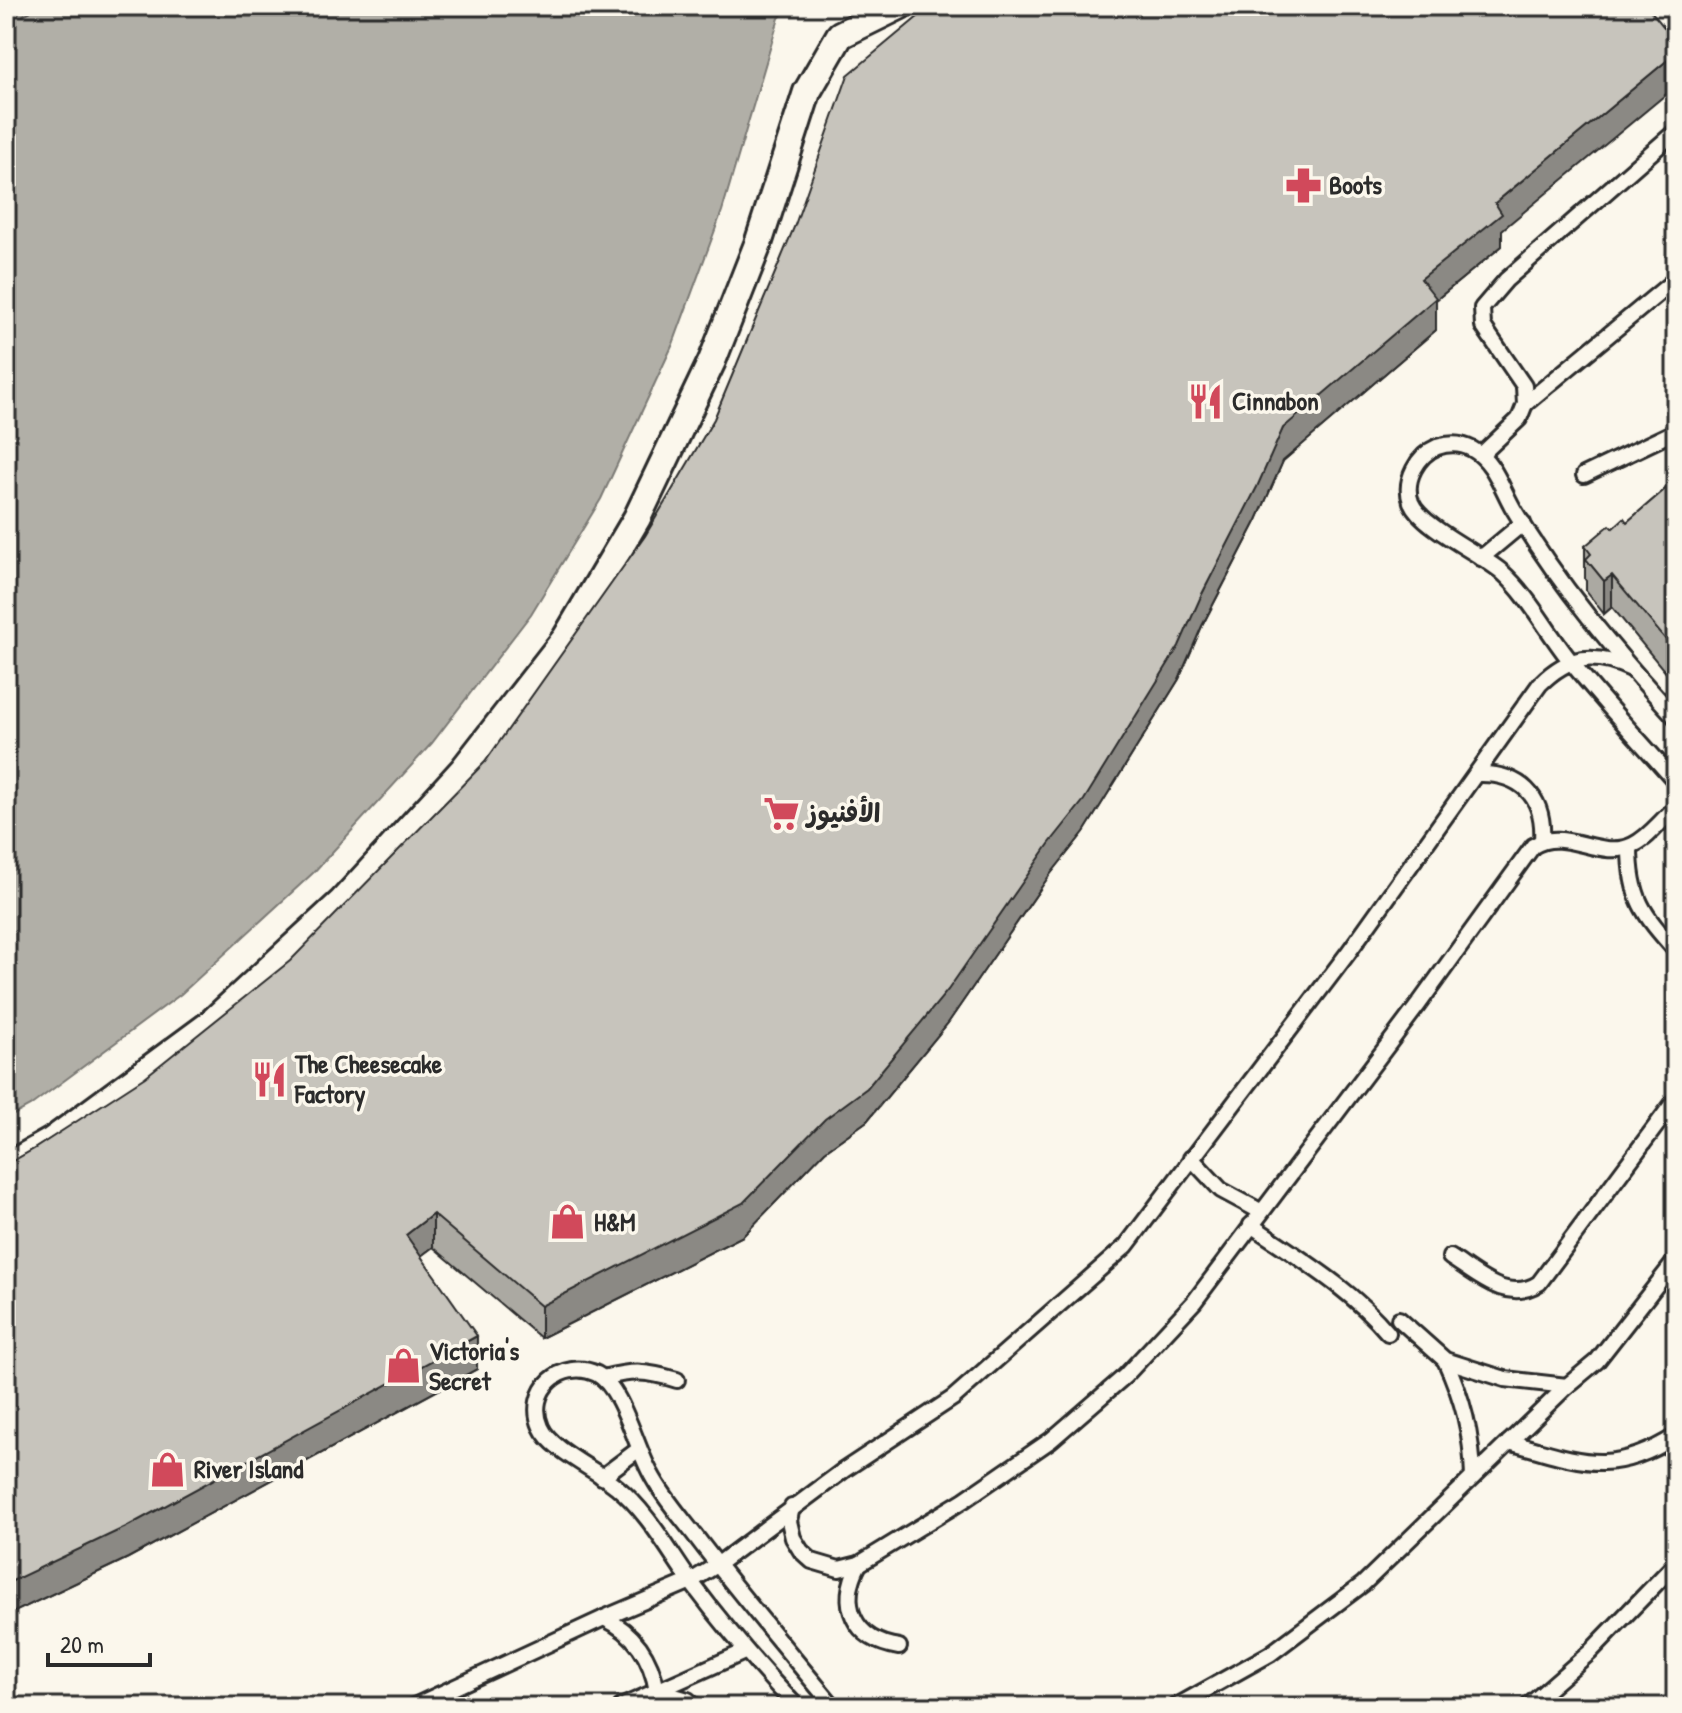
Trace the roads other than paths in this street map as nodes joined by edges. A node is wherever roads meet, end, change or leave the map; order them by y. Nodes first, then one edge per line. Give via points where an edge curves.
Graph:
1 (899, 6) edge
2 (1676, 131) edge
3 (1676, 279) edge
4 (1525, 404) junction
5 (1676, 431) edge
6 (1482, 454) junction
7 (1584, 475) dead end
8 (1523, 523) junction
9 (1481, 558) junction
10 (1571, 662) junction
11 (1631, 669) junction
12 (1676, 718) edge
13 (1476, 774) junction
14 (1676, 782) edge
15 (1676, 812) edge
16 (1542, 840) junction
17 (1630, 847) junction
18 (1676, 951) edge
19 (1676, 1099) edge
20 (1191, 1158) junction
21 (6, 1167) edge
22 (1260, 1211) junction
23 (1251, 1225) junction
24 (1450, 1257) dead end
25 (1676, 1260) edge
26 (1399, 1319) dead end
27 (1388, 1333) dead end
28 (1445, 1360) junction
29 (603, 1378) junction
30 (677, 1380) dead end
31 (1567, 1386) junction
32 (1676, 1436) edge
33 (1509, 1442) junction
34 (639, 1449) junction
35 (602, 1477) junction
36 (1473, 1477) junction
37 (792, 1507) junction
38 (859, 1564) junction
39 (1675, 1564) edge
40 (717, 1565) junction
41 (691, 1581) junction
42 (604, 1618) junction
43 (899, 1647) dead end
44 (744, 1652) junction
45 (657, 1691) junction
46 (412, 1707) edge
47 (621, 1707) edge
48 (695, 1707) edge
49 (797, 1707) edge
50 (834, 1707) edge
51 (1175, 1707) edge
52 (1527, 1707) edge

1 - 21 street via 840,35 807,92 770,248 637,518 566,638 463,770 342,902 208,1026 52,1141
2 - 4 lane via 1506,280 1482,308 1483,326 1524,386
3 - 4 lane
4 - 6 lane via 1519,419
5 - 7 lane
6 - 8 lane
6 - 9 lane via 1465,445 1446,444 1428,451 1415,465 1409,483 1411,502 1426,520
8 - 9 lane
8 - 11 lane
9 - 10 lane via 1502,572
10 - 11 lane via 1612,660
10 - 13 lane via 1540,684
10 - 14 lane
11 - 12 lane
13 - 16 lane via 1507,776 1532,795 1540,810
13 - 20 lane
15 - 17 lane
16 - 17 lane via 1615,850
16 - 22 lane via 1526,854
17 - 18 lane via 1642,912
19 - 24 lane via 1539,1283 1521,1291 1502,1290
20 - 22 lane via 1221,1190
20 - 37 lane via 1126,1246 994,1364 953,1398
22 - 23 lane
23 - 27 lane via 1357,1300
23 - 38 lane via 1194,1302 1125,1376 1051,1440
25 - 31 lane via 1597,1361
26 - 28 lane
28 - 31 lane via 1505,1379
28 - 36 lane via 1467,1417
29 - 30 lane via 629,1371
29 - 34 lane
29 - 35 lane via 587,1369 551,1378 539,1393 536,1412 542,1430 555,1443
31 - 33 lane
32 - 33 lane via 1651,1452 1604,1463
33 - 36 lane
34 - 35 lane
34 - 40 lane via 659,1488
35 - 41 lane via 639,1509
36 - 51 lane via 1363,1584 1270,1654
37 - 38 lane via 793,1538 812,1561 839,1569
37 - 40 lane
38 - 43 lane via 848,1594 858,1625 883,1645
39 - 52 lane via 1589,1653
40 - 41 lane
40 - 50 lane
41 - 42 lane
41 - 44 lane
42 - 45 lane via 640,1646
42 - 46 lane
44 - 45 lane
44 - 49 lane
45 - 47 lane
45 - 48 lane

